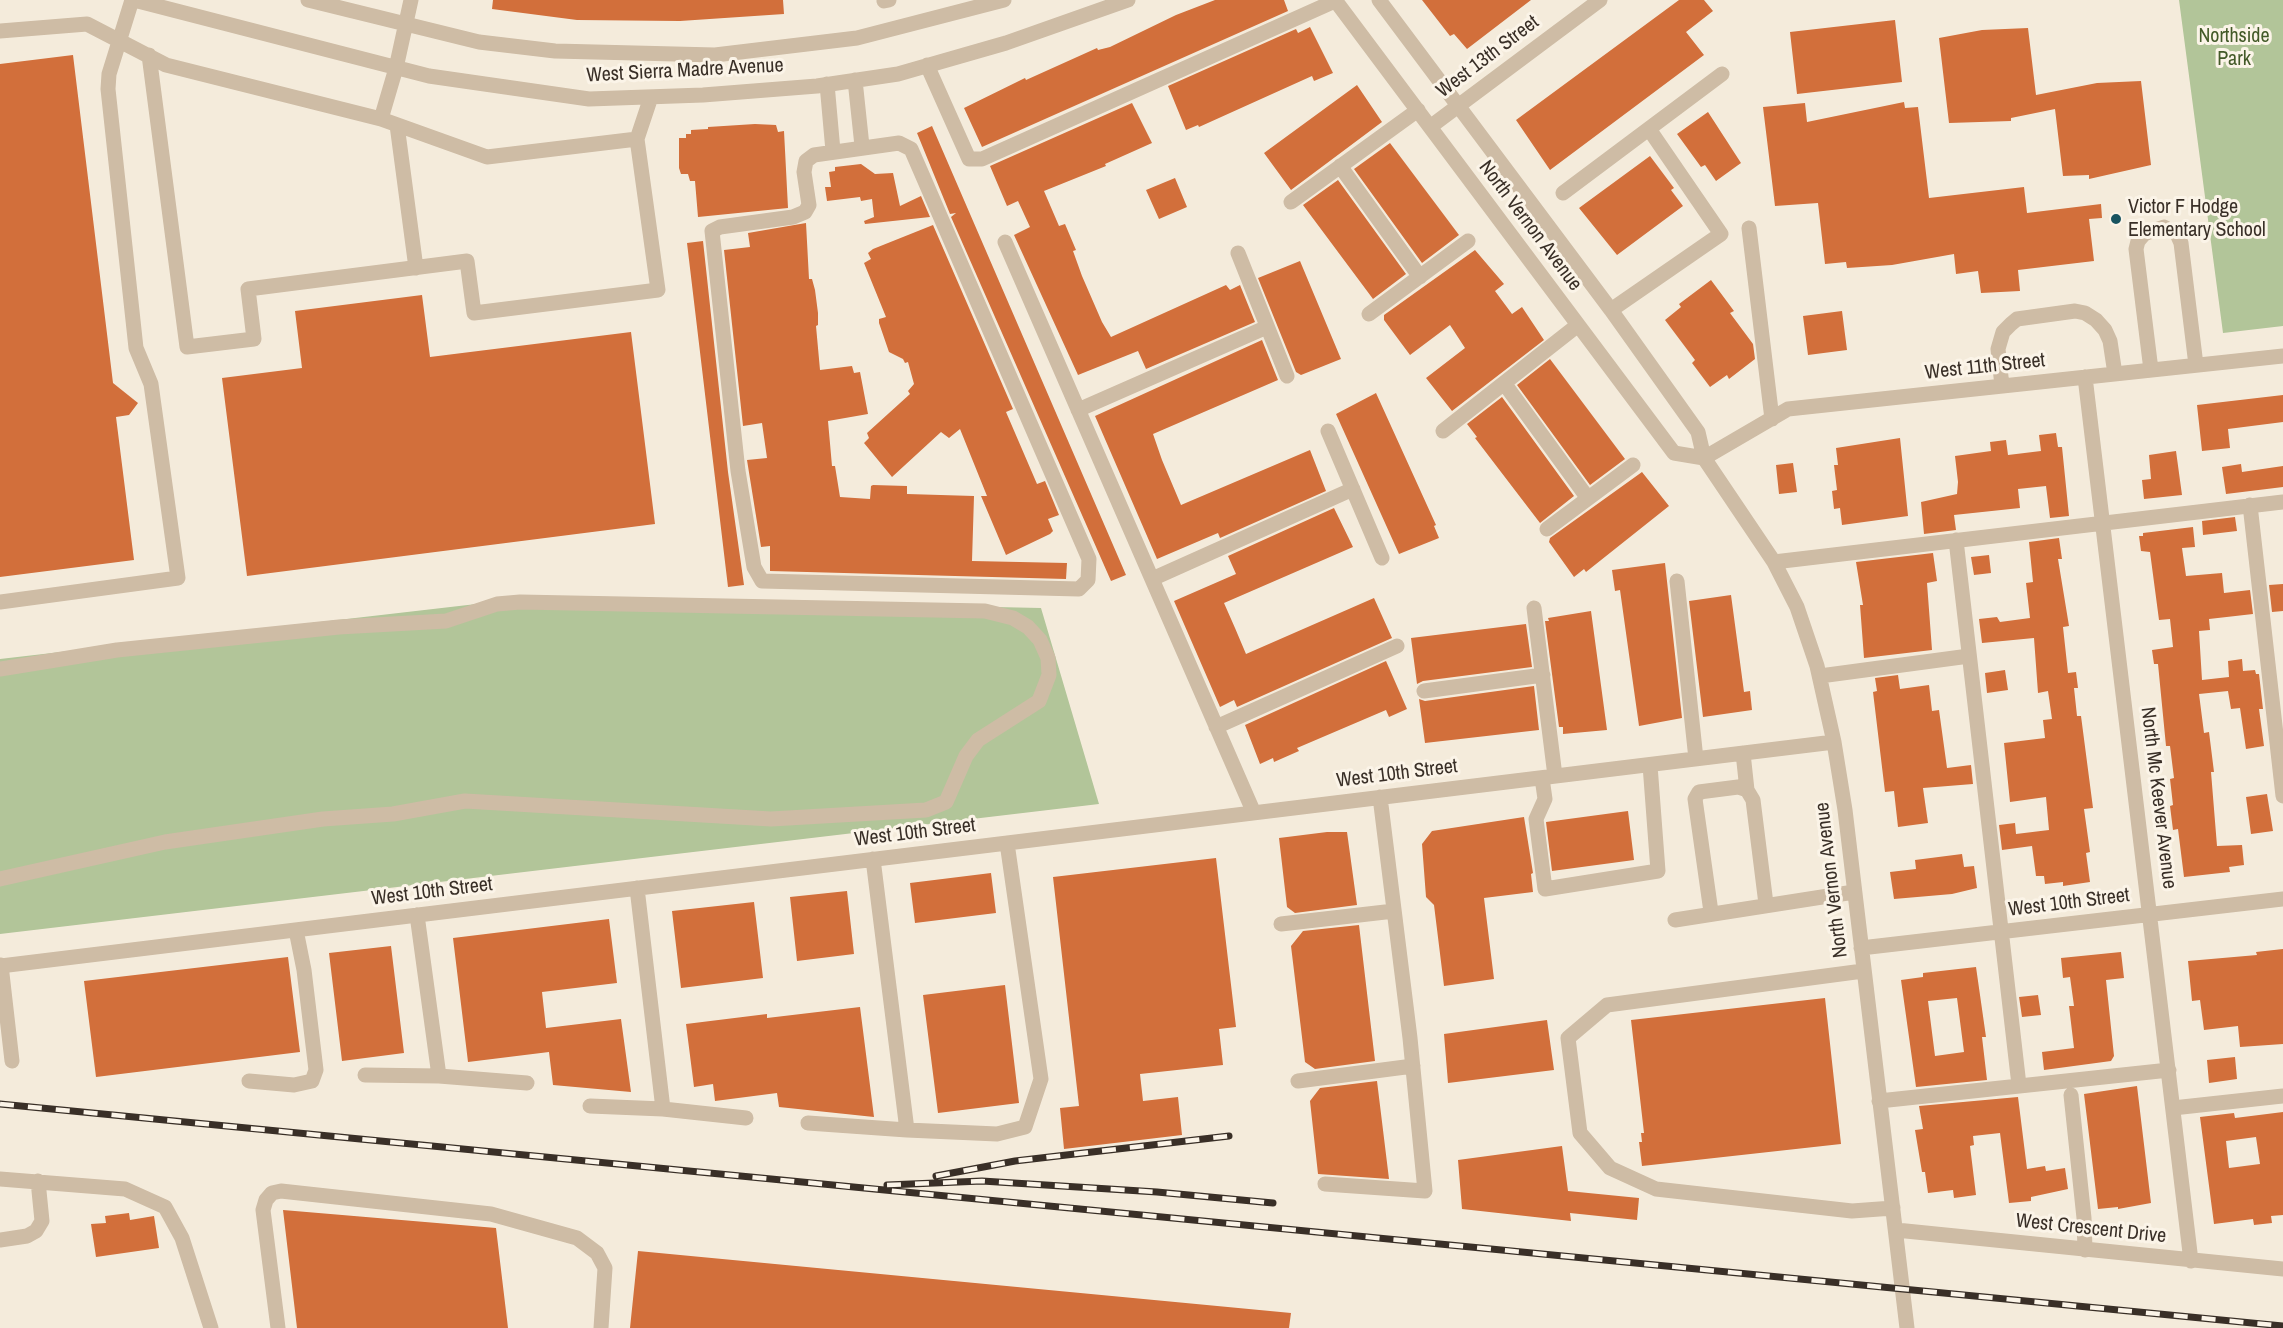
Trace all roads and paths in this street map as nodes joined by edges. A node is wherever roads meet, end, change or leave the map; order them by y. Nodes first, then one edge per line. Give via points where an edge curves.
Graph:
1 (133, 0) edge
2 (308, 0) edge
3 (411, 0) edge
4 (1004, 0) edge
5 (1128, 0) edge
6 (1335, 0) edge
7 (1379, 0) edge
8 (1600, 0) edge
9 (406, 25) junction
10 (0, 32) edge
11 (120, 40) junction
12 (149, 56) junction
13 (927, 65) junction
14 (396, 68) junction
15 (1722, 74) dead end
16 (855, 80) junction
17 (826, 84) junction
18 (651, 97) junction
19 (1457, 107) junction
20 (1418, 110) junction
21 (381, 119) junction
22 (397, 125) junction
23 (1430, 127) junction
24 (1649, 129) junction
25 (638, 139) junction
26 (862, 146) junction
27 (833, 151) junction
28 (1340, 166) junction
29 (1563, 193) dead end
30 (1291, 202) dead end
31 (1749, 228) dead end
32 (1468, 241) dead end
33 (1005, 242) dead end
34 (1238, 253) dead end
35 (416, 268) junction
36 (1420, 276) junction
37 (1611, 310) junction
38 (1369, 314) dead end
39 (1578, 325) junction
40 (1267, 327) junction
41 (2283, 356) edge
42 (2196, 365) junction
43 (2151, 370) junction
44 (2115, 374) junction
45 (1287, 376) dead end
46 (2085, 377) junction
47 (1504, 383) junction
48 (2002, 386) junction
49 (1078, 410) junction
50 (1772, 418) junction
51 (1328, 431) dead end
52 (1443, 431) dead end
53 (1704, 458) junction
54 (1633, 465) dead end
55 (1353, 489) junction
56 (1587, 497) junction
57 (2283, 501) edge
58 (2250, 505) junction
59 (2103, 523) junction
60 (1547, 529) dead end
61 (1956, 540) junction
62 (1382, 558) dead end
63 (1774, 562) junction
64 (1152, 579) junction
65 (1677, 580) dead end
66 (0, 602) edge
67 (1534, 608) dead end
68 (1397, 646) dead end
69 (1969, 656) junction
70 (0, 669) edge
71 (1543, 675) junction
72 (1820, 676) junction
73 (1424, 691) dead end
74 (1216, 727) junction
75 (1834, 742) junction
76 (1743, 753) junction
77 (1695, 759) junction
78 (1650, 765) junction
79 (1549, 777) junction
80 (1748, 790) junction
81 (2283, 796) edge
82 (1380, 797) junction
83 (1254, 813) junction
84 (1007, 843) junction
85 (873, 859) junction
86 (0, 879) edge
87 (637, 888) junction
88 (1854, 892) junction
89 (2283, 899) edge
90 (1766, 904) junction
91 (1394, 911) junction
92 (1711, 912) junction
93 (417, 915) junction
94 (2151, 915) junction
95 (1675, 920) dead end
96 (1281, 924) dead end
97 (296, 930) junction
98 (2001, 932) junction
99 (1861, 948) junction
100 (1, 966) edge
101 (1863, 971) junction
102 (12, 1061) dead end
103 (1413, 1066) junction
104 (2169, 1070) junction
105 (365, 1075) dead end
106 (439, 1076) junction
107 (249, 1081) dead end
108 (1298, 1081) dead end
109 (527, 1083) dead end
110 (2019, 1085) junction
111 (2071, 1095) dead end
112 (2283, 1096) edge
113 (1879, 1101) junction
114 (590, 1106) dead end
115 (2173, 1108) junction
116 (663, 1109) junction
117 (746, 1118) dead end
118 (808, 1123) dead end
119 (907, 1130) junction
120 (0, 1179) edge
121 (38, 1180) junction
122 (1325, 1184) dead end
123 (1893, 1208) junction
124 (1896, 1230) junction
125 (0, 1240) edge
126 (2085, 1250) junction
127 (2191, 1261) junction
128 (2283, 1269) edge
129 (211, 1328) edge
130 (278, 1328) edge
131 (601, 1328) edge
132 (1907, 1328) edge

1 - 11 street
1 - 14 street, West Sierra Madre Avenue
2 - 9 street, West Sierra Madre Avenue
3 - 9 street
4 - 9 street, West Sierra Madre Avenue via 857,38 715,55 555,51 479,42
5 - 13 street, West Sierra Madre Avenue
6 - 13 street via 982,159 969,159
6 - 20 street, North Vernon Avenue
7 - 19 street, North Vernon Avenue
8 - 19 street, West 13th Street
9 - 14 street
10 - 11 street via 87,24
11 - 12 street
11 - 66 street via 108,88 136,348 151,384 178,578
12 - 21 street via 166,64
12 - 35 street via 188,348 254,339 248,289
13 - 16 street, West Sierra Madre Avenue
14 - 18 street, West Sierra Madre Avenue via 589,99
14 - 21 street
15 - 24 street
16 - 17 street, West Sierra Madre Avenue
16 - 26 street
17 - 18 street, West Sierra Madre Avenue
17 - 27 street
18 - 25 street
19 - 23 street, West 13th Street
19 - 37 street, North Vernon Avenue
20 - 23 street, North Vernon Avenue
20 - 28 street
21 - 22 street
22 - 25 street via 487,157
22 - 35 street
23 - 39 street, North Vernon Avenue
24 - 29 street
24 - 37 street via 1721,234
25 - 35 street via 658,290 474,313 467,261
26 - 27 street
26 - 27 street via 899,143 911,149 1089,559 1088,580 1079,589 762,581 754,567 738,471 712,231 793,218 805,212 809,205 806,161
28 - 30 street
28 - 36 street
31 - 50 street
32 - 36 street
33 - 49 street
34 - 40 street
36 - 38 street
37 - 53 street, North Vernon Avenue via 1699,434
39 - 47 street
39 - 53 street, North Vernon Avenue via 1674,453
40 - 45 street
40 - 49 street
41 - 42 street, West 11th Street
42 - 43 street, West 11th Street
42 - 43 street via 2181,243 2176,234 2164,227 2144,234 2136,249
43 - 44 street, West 11th Street
44 - 46 street, West 11th Street
44 - 48 street via 2105,330 2091,316 2075,311 2017,319 2003,332 1998,349
46 - 48 street, West 11th Street
46 - 59 street, North Mc Keever Avenue
47 - 52 street
47 - 56 street
48 - 50 street, West 11th Street via 1788,409
49 - 64 street
50 - 53 street, West 11th Street
51 - 55 street
53 - 63 street, North Vernon Avenue
54 - 56 street
55 - 62 street
55 - 64 street
56 - 60 street
57 - 58 street
58 - 59 street
58 - 81 street
59 - 61 street
59 - 94 street, North Mc Keever Avenue
61 - 63 street
61 - 69 street
63 - 72 street, North Vernon Avenue via 1797,607
64 - 74 street
65 - 77 street
67 - 71 street
68 - 74 street
69 - 72 street
69 - 98 street
70 - 86 street via 117,650 339,627 446,621 497,604 520,602 985,611 1013,618 1028,627 1044,649 1049,675 1040,701 978,740 966,756 946,802 926,810 771,819 465,801 393,814 311,820 165,842
71 - 73 street
71 - 79 street
72 - 75 street, North Vernon Avenue
74 - 83 street
75 - 76 street, West 10th Street
75 - 88 street, North Vernon Avenue
76 - 77 street, West 10th Street
76 - 80 street
77 - 78 street, West 10th Street
78 - 79 street, West 10th Street
78 - 79 street via 1658,871 1545,889 1536,819
79 - 82 street, West 10th Street
80 - 90 street via 1753,800
80 - 92 street via 1738,787 1699,792 1695,799
82 - 83 street, West 10th Street
82 - 91 street
83 - 84 street, West 10th Street
84 - 85 street, West 10th Street
84 - 119 street via 1041,1078 1025,1127 997,1134
85 - 87 street, West 10th Street
85 - 119 street
87 - 93 street, West 10th Street
87 - 116 street
88 - 90 street
88 - 99 street, North Vernon Avenue
89 - 94 street, West 10th Street
90 - 92 street
91 - 96 street
91 - 103 street
92 - 95 street
93 - 97 street, West 10th Street
93 - 106 street
94 - 98 street, West 10th Street
94 - 104 street, North Mc Keever Avenue
97 - 100 street, West 10th Street
97 - 107 street via 316,1070 312,1081 294,1085
98 - 99 street, West 10th Street
98 - 110 street
99 - 101 street, North Vernon Avenue
100 - 102 street
101 - 113 street, North Vernon Avenue
101 - 123 street via 1607,1005 1568,1038 1580,1133 1610,1168 1656,1189 1852,1211
103 - 108 street
103 - 122 street via 1425,1191
104 - 110 street
104 - 115 street, North Mc Keever Avenue
105 - 106 street
106 - 109 street
110 - 113 street
111 - 126 street
112 - 115 street
113 - 123 street, North Vernon Avenue
114 - 116 street
115 - 127 street, North Mc Keever Avenue
116 - 117 street
118 - 119 street
120 - 121 street
121 - 125 street via 42,1221 36,1231
121 - 129 street via 125,1189 165,1207 182,1238
123 - 124 street, North Vernon Avenue
124 - 126 street, West Crescent Drive
124 - 132 street, North Vernon Avenue
126 - 127 street, West Crescent Drive
127 - 128 street, West Crescent Drive
130 - 131 street via 263,1210 272,1193 281,1191 491,1214 577,1238 597,1254 605,1268

